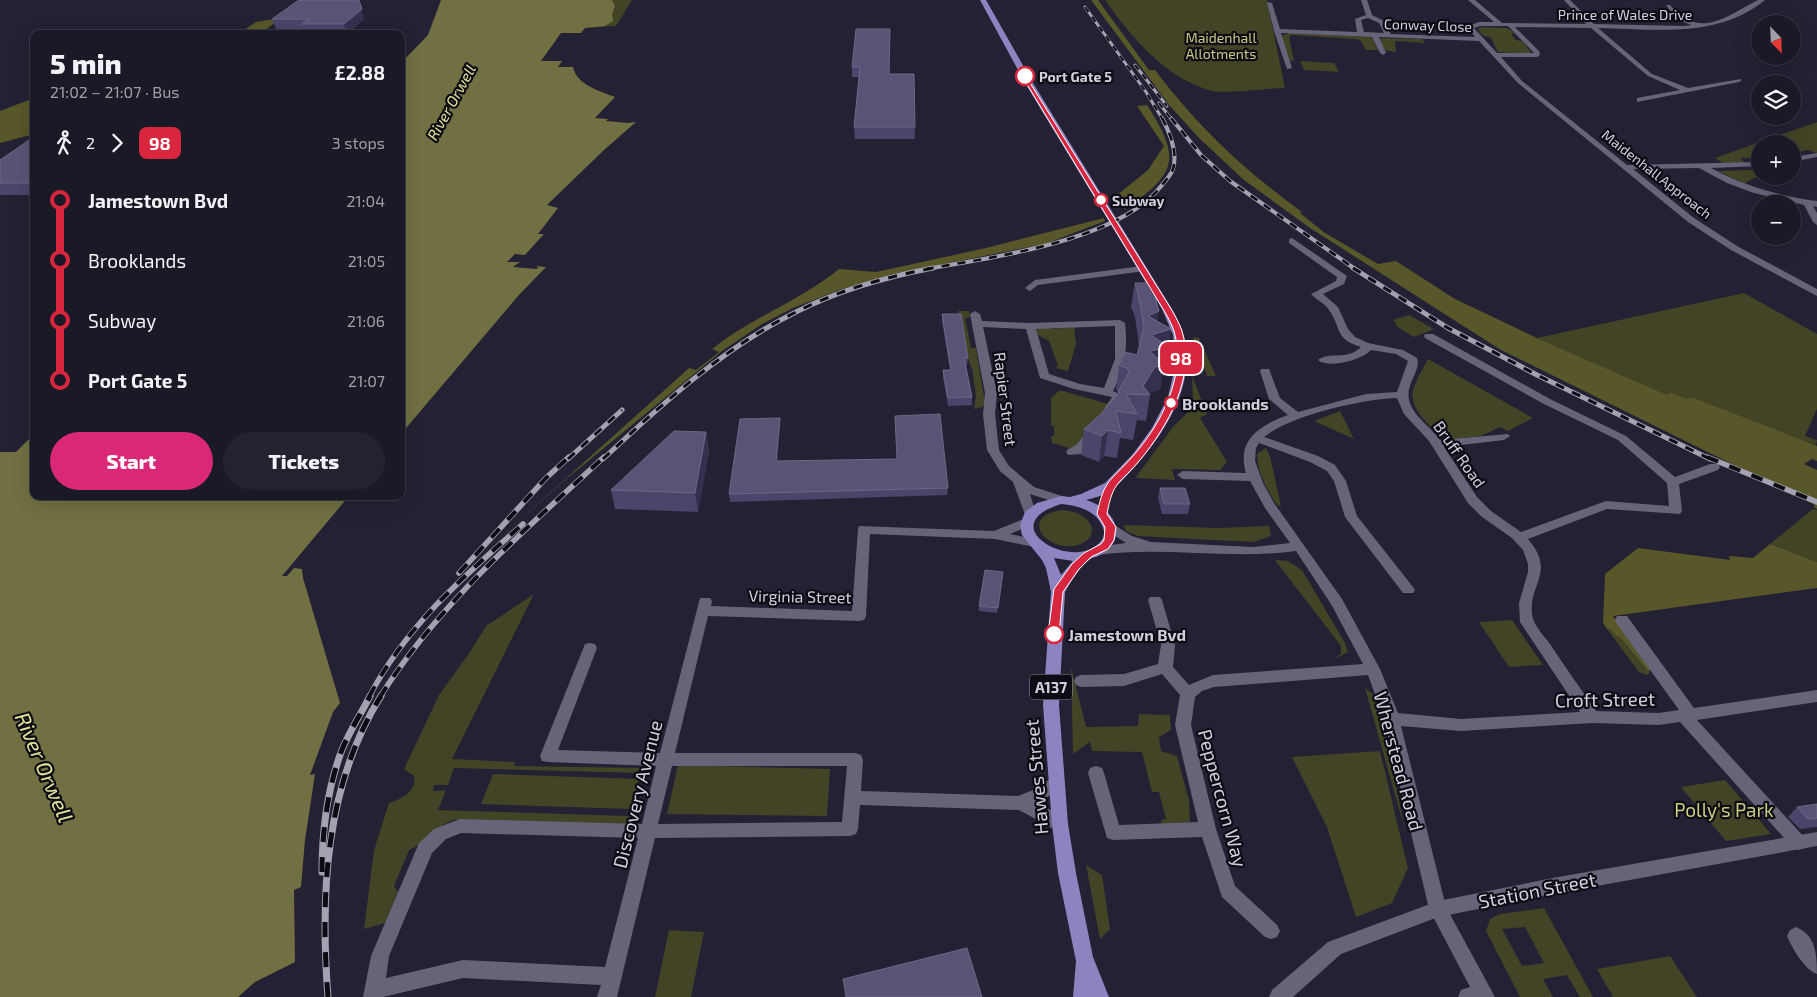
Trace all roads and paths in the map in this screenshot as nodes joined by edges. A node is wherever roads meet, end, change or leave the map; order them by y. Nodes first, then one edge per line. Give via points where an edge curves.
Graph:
1 (983, 0) edge
2 (1364, 0) edge
3 (1471, 0) edge
4 (1568, 0) edge
5 (1759, 0) edge
6 (1269, 3) dead end
7 (1668, 6) dead end
8 (1369, 16) junction
9 (1501, 25) junction
10 (1511, 26) junction
11 (1700, 26) junction
12 (1595, 28) junction
13 (1277, 31) junction
14 (1361, 35) junction
15 (1375, 36) junction
16 (1389, 36) junction
17 (1480, 39) junction
18 (1383, 53) dead end
19 (1495, 56) junction
20 (1289, 68) dead end
21 (1739, 80) dead end
22 (1686, 90) junction
23 (1640, 100) dead end
24 (1817, 155) edge
25 (1801, 158) edge
26 (1751, 164) edge
27 (1702, 166) junction
28 (1626, 167) junction
29 (1807, 202) junction
30 (1817, 204) edge
31 (1817, 222) edge
32 (1292, 240) dead end
33 (1142, 269) junction
34 (1030, 288) dead end
35 (1817, 293) edge
36 (1030, 326) junction
37 (1429, 336) dead end
38 (1368, 346) junction
39 (1323, 360) dead end
40 (1265, 371) dead end
41 (1107, 392) junction
42 (1402, 395) junction
43 (1296, 416) junction
44 (1504, 436) dead end
45 (1258, 438) junction
46 (1436, 444) junction
47 (1072, 452) dead end
48 (1714, 467) dead end
49 (1183, 475) dead end
50 (1254, 476) junction
51 (1018, 481) junction
52 (1673, 482) junction
53 (1110, 485) junction
54 (1065, 501) junction
55 (1102, 514) junction
56 (1031, 515) junction
57 (1110, 527) junction
58 (995, 535) junction
59 (1520, 537) junction
60 (1037, 545) junction
61 (1299, 546) junction
62 (1165, 547) junction
63 (1092, 553) junction
64 (1408, 590) dead end
65 (1058, 592) junction
66 (1155, 600) dead end
67 (704, 606) joint
68 (1622, 620) dead end
69 (590, 648) dead end
70 (1164, 668) junction
71 (1373, 669) junction
72 (1081, 681) dead end
73 (1188, 694) junction
74 (1817, 696) edge
75 (1687, 716) junction
76 (1592, 717) junction
77 (1392, 719) junction
78 (667, 759) junction
79 (1096, 773) dead end
80 (1055, 783) junction
81 (852, 798) junction
82 (1019, 803) junction
83 (1060, 824) junction
84 (1208, 829) junction
85 (649, 831) junction
86 (1817, 839) edge
87 (1799, 843) junction
88 (1438, 909) junction
89 (1271, 931) dead end
90 (1796, 936) dead end
91 (1084, 957) junction
92 (1817, 965) edge
93 (612, 976) junction
94 (374, 994) edge
95 (1479, 996) edge
96 (607, 997) edge
97 (1083, 997) edge
98 (1099, 997) edge
99 (1279, 997) edge

1 - 33 main road via 1028,83
2 - 8 street
3 - 9 street
4 - 12 street
5 - 11 street, Prince of Wales Drive via 1730,19
6 - 13 street
7 - 11 street via 1678,18
8 - 14 street via 1358,19
8 - 16 street via 1382,22
9 - 10 street, Prince of Wales Drive
9 - 17 street, Prince of Wales Drive via 1470,26
10 - 12 street, Prince of Wales Drive
10 - 19 street via 1537,55
11 - 12 street, Prince of Wales Drive
12 - 22 street via 1650,75
13 - 14 street, Conway Close
13 - 20 street
14 - 15 street, Conway Close
15 - 16 street, Conway Close
15 - 18 street, Conway Close
16 - 17 street, Conway Close
17 - 19 street, Maidenhall Approach
19 - 28 street, Maidenhall Approach via 1520,82
21 - 22 street
22 - 23 street
24 - 25 street
26 - 27 street
27 - 28 street
27 - 29 street via 1742,187
28 - 35 street, Maidenhall Approach via 1716,237
29 - 30 street
29 - 31 street
32 - 38 street via 1342,276 1342,282 1316,294 1333,308 1347,336
33 - 34 street via 1035,283
33 - 53 main road via 1178,330 1180,376 1156,431
36 - 41 street via 1044,376
36 - 41 street via 1120,323 1121,356 1114,381
36 - 51 street, Rapier Street via 976,319 991,393 989,414 993,450 1004,468
37 - 52 street via 1546,401 1622,438
38 - 39 street via 1352,358
38 - 42 street via 1400,353 1413,360
40 - 43 street via 1275,399
41 - 47 street via 1118,396 1114,404 1092,434 1077,451
42 - 43 street via 1373,396
42 - 46 street, Bruff Road via 1408,411
43 - 45 street via 1270,426
44 - 46 street
45 - 50 street via 1252,446 1249,460
45 - 64 street via 1331,468 1340,480 1351,517
46 - 59 street, Bruff Road via 1472,500 1498,524
48 - 52 street
49 - 50 street
50 - 61 street, Wherstead Road
51 - 54 street, Rapier Street via 1037,494
51 - 56 street, Rapier Street
52 - 59 street via 1676,511 1606,505
53 - 54 main road via 1087,496
53 - 55 main road
54 - 55 main road via 1088,505
54 - 56 main road
55 - 57 main road
56 - 58 street
56 - 60 main road, A137 via 1028,535
57 - 62 street via 1137,542
57 - 63 main road, A137 via 1109,540
58 - 60 street
58 - 67 street, Virginia Street via 864,529 859,616
59 - 76 street, Bruff Road via 1533,556 1536,572 1525,598 1527,622
60 - 63 main road via 1062,556
60 - 65 main road, Hawes Street / A137 via 1053,568
61 - 62 street via 1254,551
61 - 71 street, Wherstead Road via 1341,609
62 - 63 street via 1117,548
63 - 65 main road, Hawes Street / A137 via 1069,573
65 - 80 main road, Hawes Street / A137 via 1051,705
66 - 70 street via 1168,645
67 - 78 street, Discovery Avenue
68 - 75 street
69 - 78 street via 548,756
70 - 72 street via 1124,680
70 - 73 street
71 - 73 street via 1213,681
71 - 77 street, Wherstead Road
73 - 84 street, Peppercorn Way via 1183,725
74 - 75 street, Croft Street
75 - 76 street, Croft Street via 1659,719
75 - 87 street
76 - 77 street, Croft Street via 1461,726
77 - 88 street, Wherstead Road
78 - 81 street via 854,760
78 - 85 street, Discovery Avenue
79 - 84 street via 1113,833
80 - 82 street via 1039,795
80 - 83 main road, Hawes Street / A137
81 - 82 street
81 - 85 street via 850,829
82 - 83 street
83 - 91 main road, Hawes Street / A137
84 - 89 street, Peppercorn Way via 1228,891
85 - 93 street, Discovery Avenue
85 - 94 street via 460,826 440,834 425,848 405,892 380,956
86 - 87 street, Station Street
87 - 88 street, Station Street
88 - 95 street, Wherstead Road
88 - 99 street, Station Street via 1335,948
90 - 92 street
91 - 97 main road, Hawes Street / A137
91 - 98 main road, Hawes Street / A137
93 - 94 street via 463,969
93 - 96 street, Discovery Avenue

